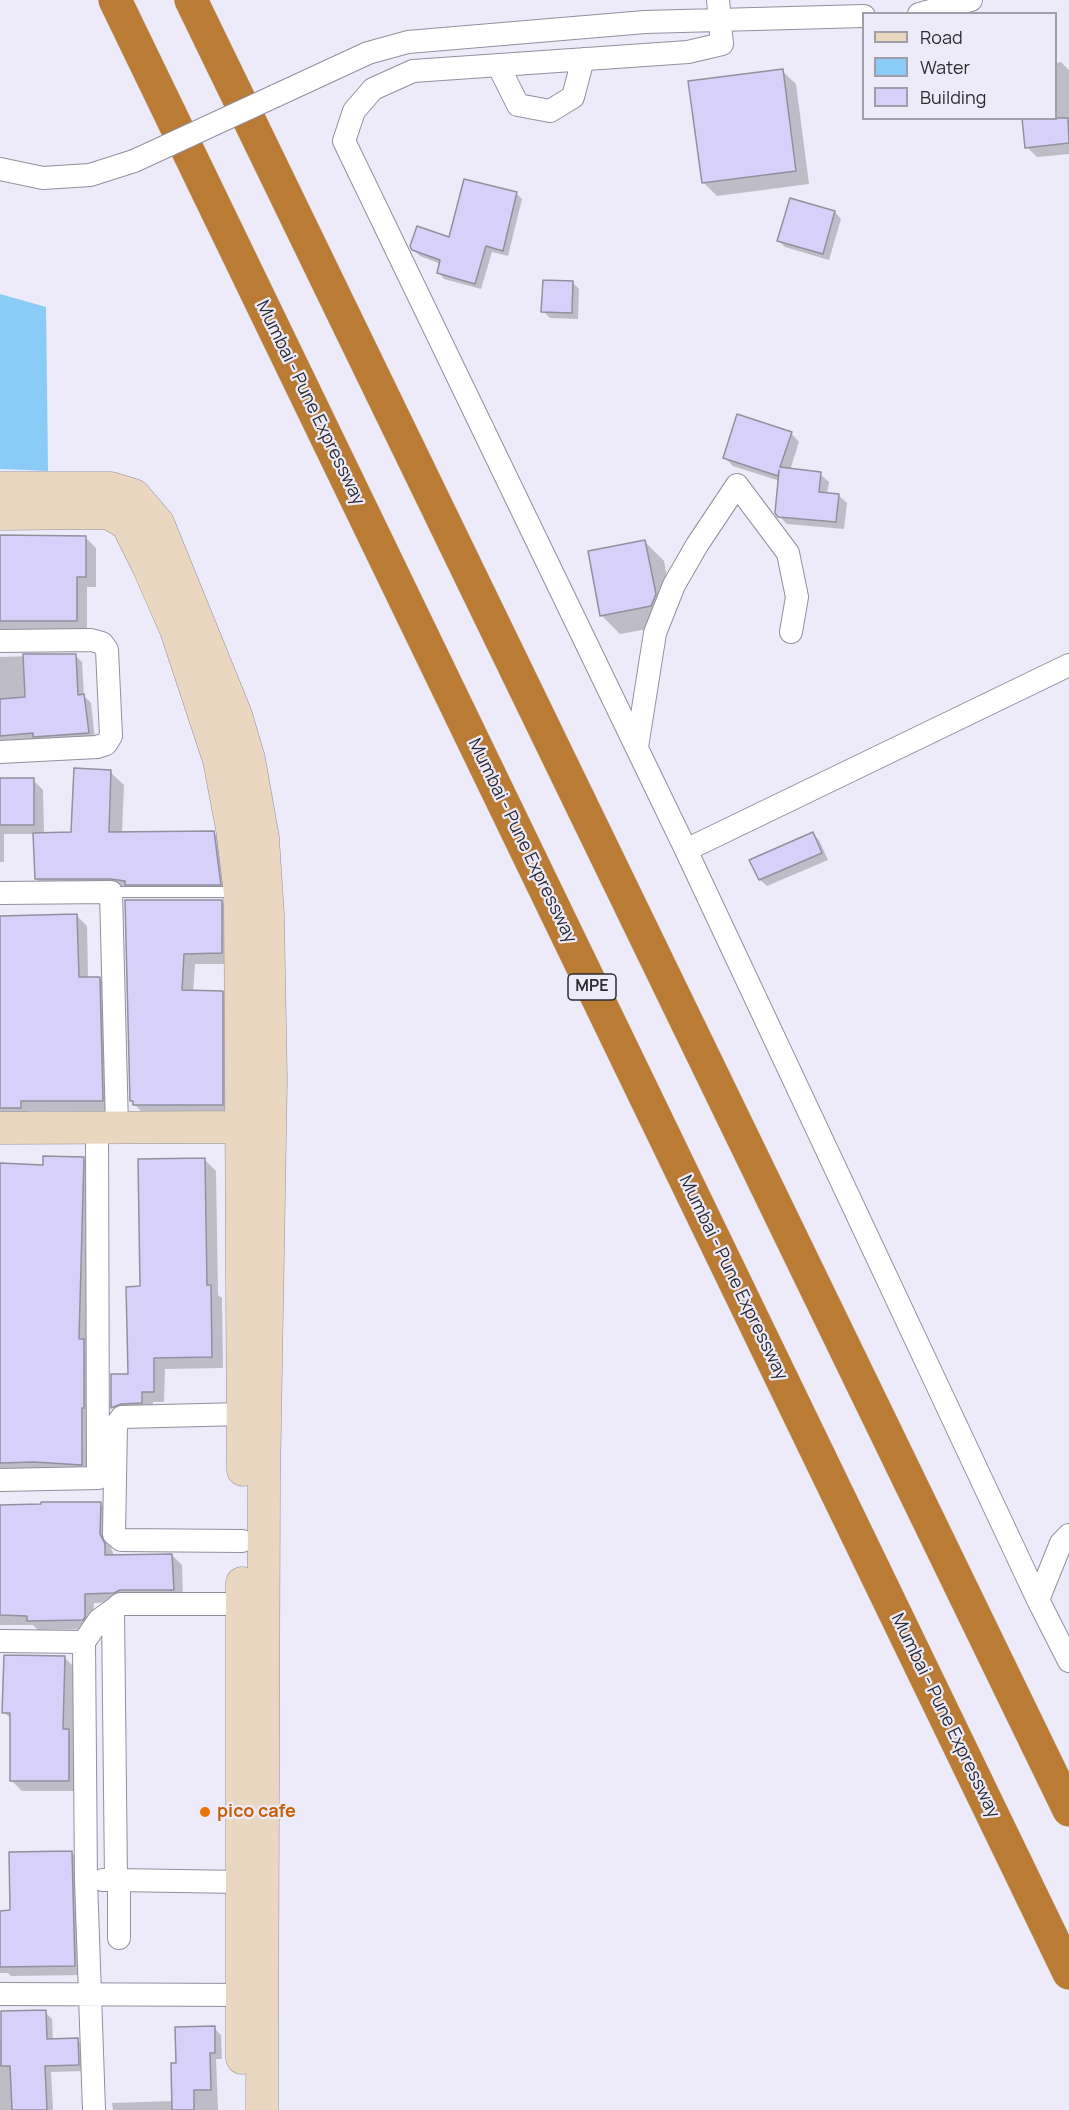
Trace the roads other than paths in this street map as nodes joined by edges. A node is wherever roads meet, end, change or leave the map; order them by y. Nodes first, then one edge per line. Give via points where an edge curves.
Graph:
1 (115, 0) edge
2 (191, 0) edge
3 (971, 0) edge
4 (720, 10) edge
5 (926, 12) edge
6 (862, 16) edge
7 (583, 59) junction
8 (498, 65) junction
9 (0, 169) edge
10 (0, 488) edge
11 (0, 514) edge
12 (791, 632) dead end
13 (0, 640) edge
14 (1069, 665) edge
15 (637, 747) junction
16 (0, 752) edge
17 (686, 850) junction
18 (111, 892) junction
19 (240, 892) junction
20 (0, 893) edge
21 (107, 1127) junction
22 (256, 1127) junction
23 (0, 1128) edge
24 (243, 1414) junction
25 (0, 1480) edge
26 (1069, 1535) edge
27 (242, 1541) junction
28 (1038, 1600) junction
29 (242, 1604) junction
30 (113, 1610) junction
31 (0, 1641) edge
32 (84, 1642) junction
33 (1069, 1661) edge
34 (1069, 1810) edge
35 (116, 1880) junction
36 (86, 1881) junction
37 (241, 1882) junction
38 (119, 1938) dead end
39 (1069, 1973) edge
40 (0, 1994) edge
41 (89, 1994) junction
42 (251, 1995) junction
43 (93, 2110) edge
44 (243, 2110) edge
45 (262, 2110) edge

1 - 39 highway, Mumbai - Pune Expressway / MPE
2 - 34 highway
3 - 5 street
4 - 6 street
4 - 7 street via 723,44 688,52
4 - 9 street, bridge via 645,22 408,42 368,53 134,161 90,175 43,178
7 - 8 street
7 - 8 street via 573,97 550,111 518,105
8 - 15 street via 413,71 373,89 354,111 344,141
10 - 22 main road via 111,488 134,495 158,523 236,716 249,759 263,838 268,915
11 - 19 main road via 108,513 127,524 176,630 219,760
12 - 15 street via 797,597 788,553 738,485 674,585 656,633
13 - 16 street via 102,643 107,650 111,736 106,744 97,747
14 - 17 street
15 - 17 street
17 - 28 street
18 - 19 lane
18 - 20 street
18 - 21 street
19 - 22 main road
21 - 22 main road
21 - 23 main road
21 - 25 street via 98,1478
22 - 24 main road
22 - 42 main road via 264,1482
24 - 27 main road
24 - 27 street via 122,1417 116,1425 114,1534 121,1540
26 - 28 street via 1061,1543
27 - 29 main road
28 - 33 street
29 - 30 street via 120,1604
29 - 37 main road
30 - 32 street via 99,1620
30 - 35 street
31 - 32 street
32 - 36 street
35 - 36 street
35 - 37 street
35 - 38 street
36 - 41 street
37 - 42 main road
40 - 41 street
41 - 42 street
41 - 43 street
42 - 44 main road
42 - 45 main road

